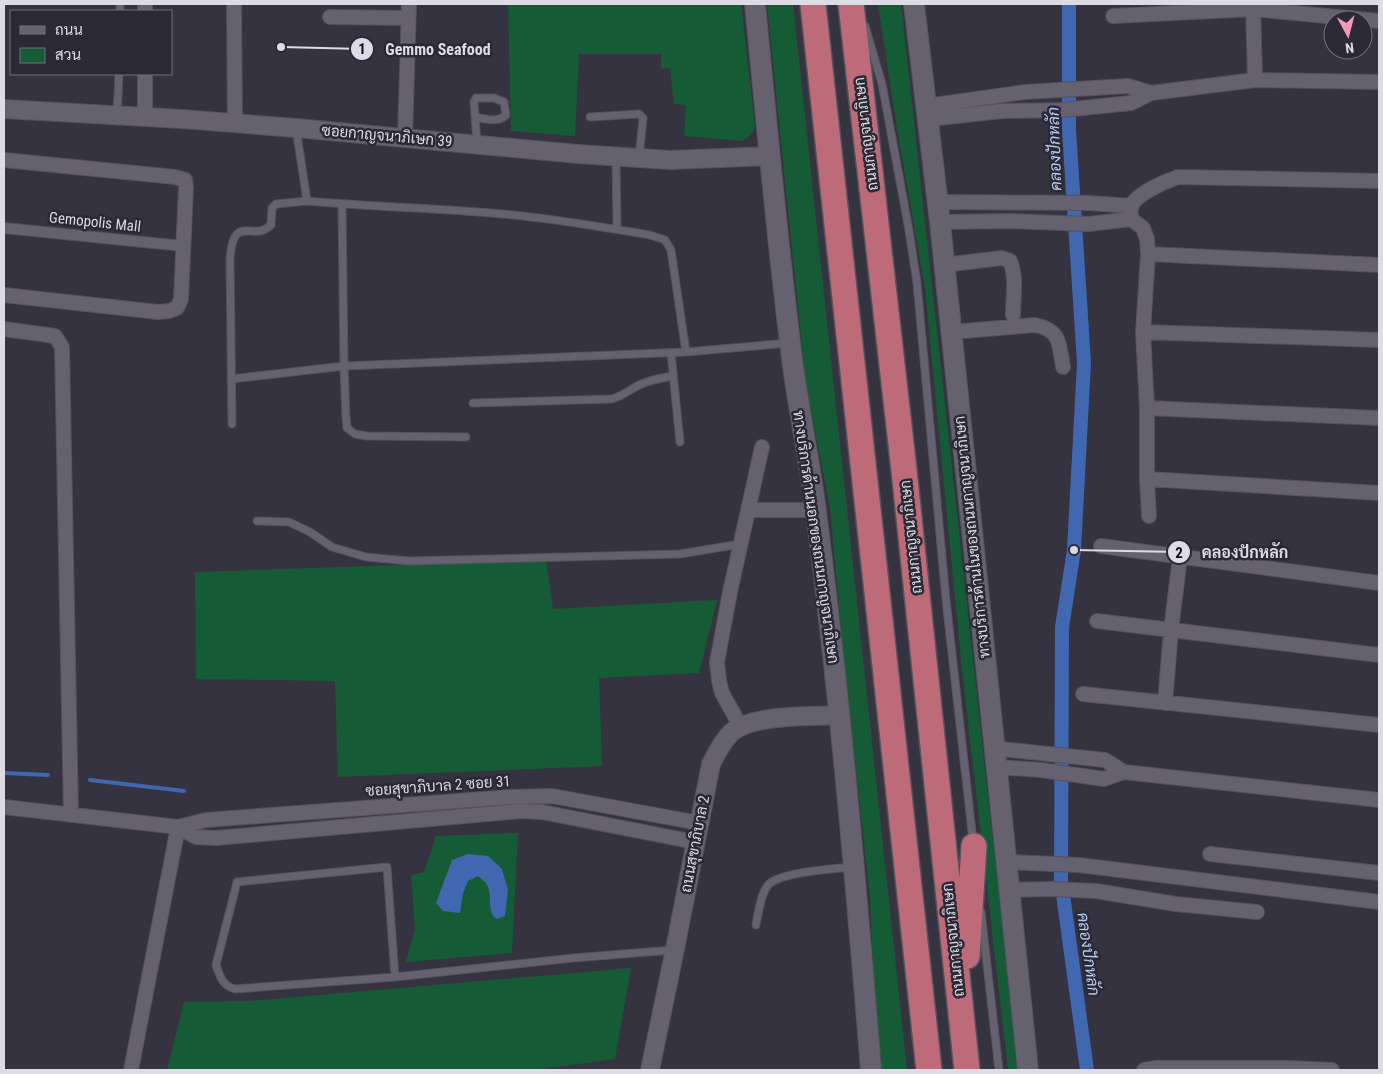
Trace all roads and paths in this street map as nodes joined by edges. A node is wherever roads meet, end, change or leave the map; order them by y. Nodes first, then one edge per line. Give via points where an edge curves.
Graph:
1 (234, 4) edge
2 (755, 4) edge
3 (813, 4) edge
4 (858, 4) edge
5 (914, 4) edge
6 (1253, 6) edge
7 (409, 11) edge
8 (858, 13) edge
9 (1113, 16) dead end
10 (330, 17) dead end
11 (1379, 21) edge
12 (120, 75) edge
13 (145, 75) edge
14 (1255, 80) junction
15 (1379, 82) edge
16 (1151, 93) junction
17 (4, 109) edge
18 (928, 112) junction
19 (117, 116) junction
20 (145, 117) junction
21 (476, 117) junction
22 (590, 117) dead end
23 (235, 123) junction
24 (296, 128) junction
25 (404, 138) junction
26 (477, 144) junction
27 (770, 156) junction
28 (616, 157) junction
29 (639, 158) junction
30 (4, 160) edge
31 (1379, 181) edge
32 (307, 201) junction
33 (937, 202) junction
34 (342, 205) junction
35 (1131, 212) junction
36 (940, 222) junction
37 (4, 228) edge
38 (617, 229) junction
39 (183, 246) junction
40 (1148, 254) junction
41 (943, 265) junction
42 (1379, 265) edge
43 (4, 295) edge
44 (1013, 315) dead end
45 (4, 329) edge
46 (951, 332) junction
47 (1143, 332) junction
48 (1379, 340) edge
49 (790, 343) junction
50 (671, 352) junction
51 (686, 352) junction
52 (344, 366) junction
53 (1064, 367) dead end
54 (673, 376) junction
55 (230, 379) junction
56 (473, 403) dead end
57 (1147, 408) junction
58 (1379, 418) edge
59 (232, 424) dead end
60 (466, 437) dead end
61 (680, 442) dead end
62 (762, 446) dead end
63 (1147, 480) junction
64 (1379, 492) edge
65 (748, 510) junction
66 (816, 510) junction
67 (1149, 516) dead end
68 (257, 521) dead end
69 (740, 544) junction
70 (1102, 546) dead end
71 (1180, 556) junction
72 (1379, 583) edge
73 (1097, 621) dead end
74 (1171, 630) junction
75 (1379, 655) edge
76 (1083, 694) dead end
77 (1165, 702) junction
78 (839, 715) junction
79 (1379, 725) edge
80 (740, 727) junction
81 (994, 758) junction
82 (1124, 772) junction
83 (1379, 800) edge
84 (593, 803) junction
85 (4, 807) edge
86 (71, 815) junction
87 (590, 821) junction
88 (699, 823) junction
89 (178, 827) junction
90 (695, 842) junction
91 (974, 846) junction
92 (1210, 854) dead end
93 (1007, 862) junction
94 (854, 866) junction
95 (1379, 873) edge
96 (1010, 890) junction
97 (979, 895) dead end
98 (1379, 902) edge
99 (980, 905) dead end
100 (1257, 912) dead end
101 (756, 925) dead end
102 (675, 949) junction
103 (395, 977) junction
104 (963, 1029) junction
105 (131, 1070) edge
106 (650, 1070) edge
107 (871, 1070) edge
108 (929, 1070) edge
109 (967, 1070) edge
110 (999, 1070) edge
111 (1028, 1070) edge
112 (1144, 1070) edge
113 (1332, 1070) edge

1 - 23 street
2 - 27 main road, ทางบริการด้านนอกของถนนกาญจนาภิเษก
3 - 108 highway
4 - 8 lane
5 - 18 main road, ทางบริการด้านในของถนนกาญจนาภิเษก
6 - 9 street
6 - 11 street
6 - 14 street
7 - 10 street
7 - 25 street
8 - 91 lane via 882,84 917,283 946,600
8 - 104 highway, ถนนกาญจนาภิเษก
12 - 19 lane
13 - 20 street
14 - 15 street
14 - 16 street
16 - 18 street via 1132,103 1063,110
16 - 18 street via 1128,86 1025,92
17 - 19 street, ซอยกาญจนาภิเษก 39
18 - 33 main road, ทางบริการด้านในของถนนกาญจนาภิเษก
19 - 20 street, ซอยกาญจนาภิเษก 39
20 - 23 street, ซอยกาญจนาภิเษก 39
21 - 21 lane via 476,98 494,98 504,102 506,115 502,119
21 - 26 lane
22 - 29 lane via 639,114 643,118
23 - 24 street, ซอยกาญจนาภิเษก 39
24 - 25 street, ซอยกาญจนาภิเษก 39
24 - 32 lane
25 - 26 street, ซอยกาญจนาภิเษก 39
26 - 28 street, ซอยกาญจนาภิเษก 39
27 - 29 street, ซอยกาญจนาภิเษก 39
27 - 49 main road, ทางบริการด้านนอกของถนนกาญจนาภิเษก
28 - 29 street, ซอยกาญจนาภิเษก 39
28 - 38 lane
30 - 39 street via 185,180
31 - 35 street via 1178,177 1156,186 1136,200
32 - 34 lane
32 - 55 lane via 276,204 272,208 268,228 242,231 234,237 230,260
33 - 35 street via 1089,203
33 - 36 main road, ทางบริการด้านในของถนนกาญจนาภิเษก
34 - 38 lane via 510,214
34 - 52 lane
35 - 36 street via 1089,224
35 - 40 street via 1143,228
36 - 41 main road, ทางบริการด้านในของถนนกาญจนาภิเษก
37 - 39 street, Gemopolis Mall
38 - 51 lane via 665,240 670,250
39 - 43 street via 181,299 177,308 169,311
40 - 42 street
40 - 47 street
41 - 44 street via 1002,258 1010,261 1014,278
41 - 46 main road, ทางบริการด้านในของถนนกาญจนาภิเษก
45 - 86 street via 55,336 62,347
46 - 53 street via 1035,325 1046,327 1054,333
46 - 81 main road, ทางบริการด้านในของถนนกาญจนาภิเษก
47 - 48 street
47 - 57 street
49 - 51 lane
49 - 66 main road, ทางบริการด้านนอกของถนนกาญจนาภิเษก
50 - 51 lane
50 - 52 lane
50 - 54 lane
52 - 55 lane
52 - 60 lane via 347,428 356,434
54 - 56 lane via 655,379 619,398
54 - 61 lane
55 - 59 lane
57 - 58 street
57 - 63 street
62 - 65 street
63 - 64 street
63 - 67 street
65 - 66 street
65 - 69 street
66 - 78 main road, ทางบริการด้านนอกของถนนกาญจนาภิเษก
68 - 69 lane via 289,522 332,547 366,557 409,561 680,554
69 - 80 street via 718,662 722,692
70 - 71 street
71 - 72 street
71 - 74 street
73 - 74 street
74 - 75 street
74 - 77 street
76 - 77 street
77 - 79 street
78 - 80 street, ถนนสุขาภิบาล 2 via 764,720
78 - 94 main road, ทางบริการด้านนอกของถนนกาญจนาภิเษก
80 - 88 street, ถนนสุขาภิบาล 2 via 731,732 710,764
81 - 82 street via 1041,770 1104,778
81 - 82 street via 1040,753 1078,757 1105,760
81 - 93 main road, ทางบริการด้านในของถนนกาญจนาภิเษก
82 - 83 street
84 - 87 street
84 - 88 street, ซอยสุขาภิบาล 2 ซอย 31
84 - 89 street, ซอยสุขาภิบาล 2 ซอย 31 via 552,796 511,797 206,820
85 - 86 street, ซอยสุขาภิบาล 2 ซอย 31
86 - 89 street, ซอยสุขาภิบาล 2 ซอย 31
87 - 89 street, ซอยสุขาภิบาล 2 ซอย 31 via 521,811 216,838 196,837
87 - 90 street, ซอยสุขาภิบาล 2 ซอย 31
88 - 90 street, ถนนสุขาภิบาล 2
89 - 105 street
90 - 102 street, ถนนสุขาภิบาล 2
91 - 97 lane
91 - 104 highway
92 - 95 street
93 - 96 main road, ทางบริการด้านในของถนนกาญจนาภิเษก
93 - 98 street via 1079,865
94 - 101 lane via 785,876 768,885
94 - 107 main road, ทางบริการด้านนอกของถนนกาญจนาภิเษก
96 - 100 street via 1096,891 1176,904
96 - 111 main road, ทางบริการด้านในของถนนกาญจนาภิเษก
99 - 110 lane
102 - 103 lane
102 - 106 street, ถนนสุขาภิบาล 2
103 - 103 lane via 387,867 237,882 216,966 227,987
104 - 109 highway, ถนนกาญจนาภิเษก
112 - 113 street

